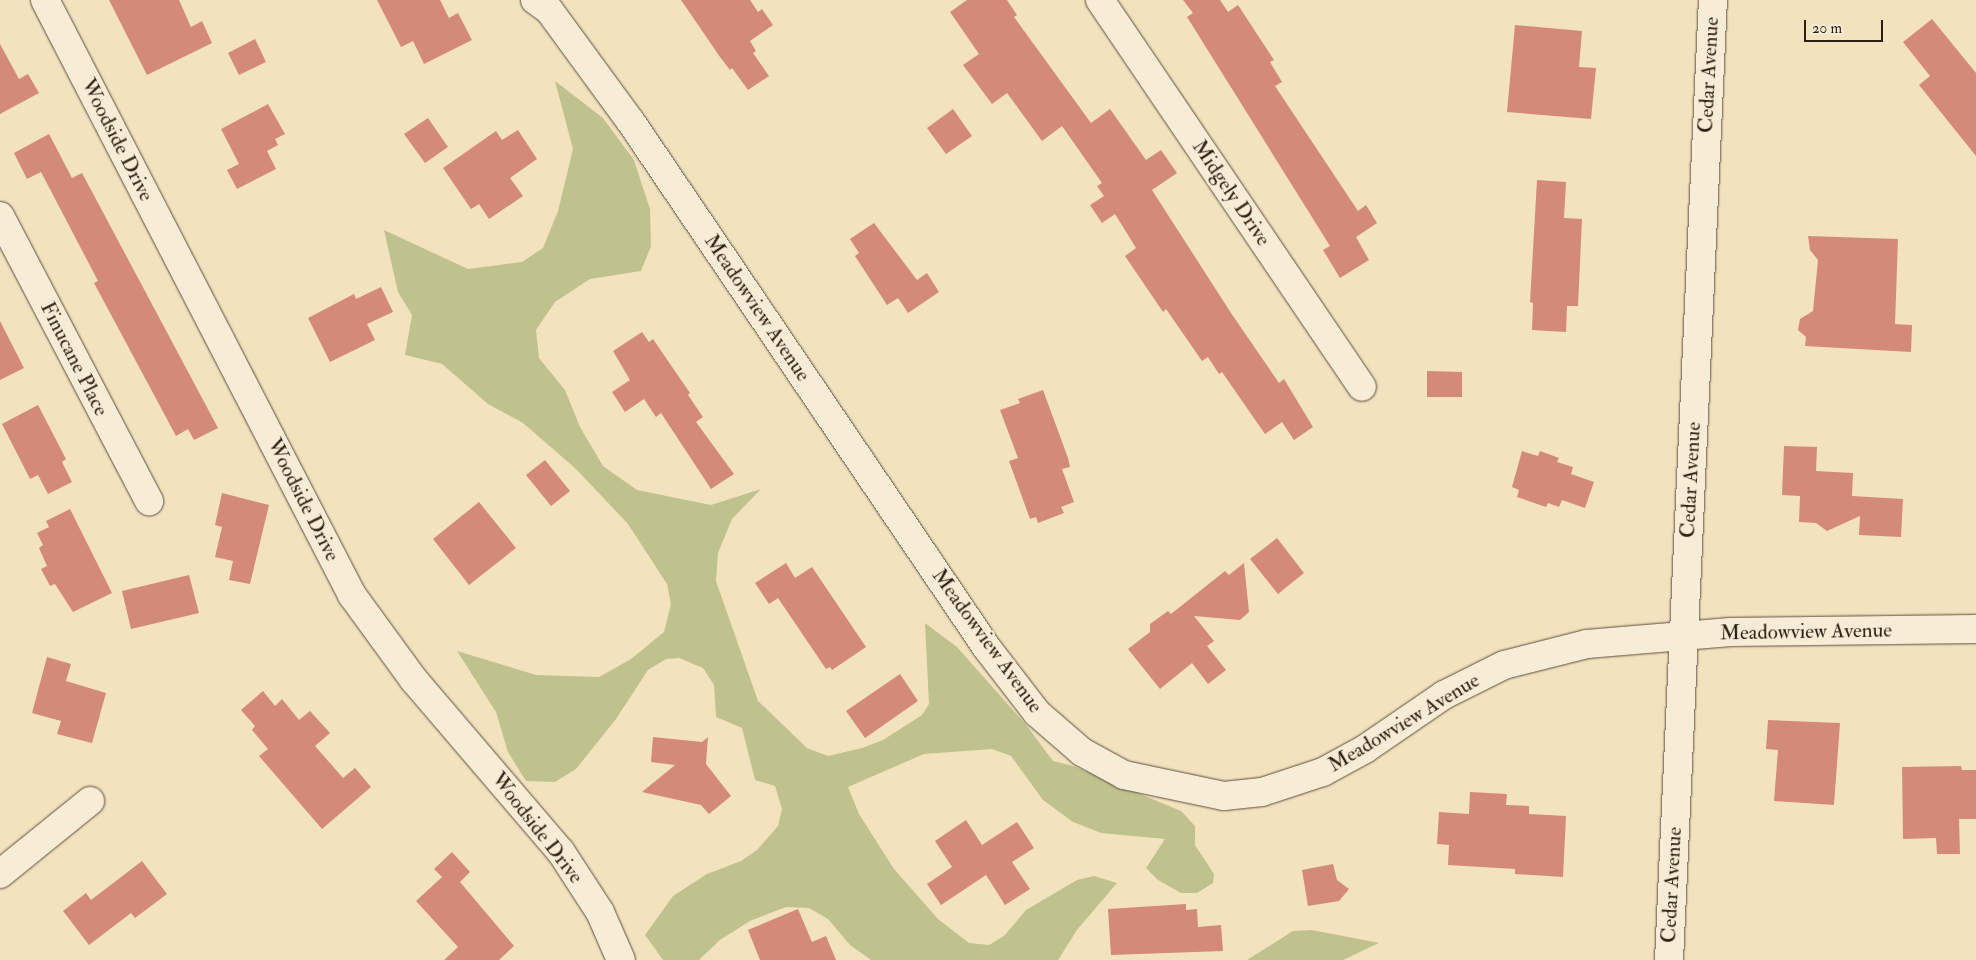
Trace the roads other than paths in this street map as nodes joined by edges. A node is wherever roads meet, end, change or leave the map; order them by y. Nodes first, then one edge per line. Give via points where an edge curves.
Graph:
1 (45, 0) edge
2 (535, 0) edge
3 (1100, 0) edge
4 (1713, 0) edge
5 (0, 216) edge
6 (1362, 387) dead end
7 (149, 501) dead end
8 (1976, 629) edge
9 (1684, 637) junction
10 (90, 801) dead end
11 (0, 874) edge
12 (621, 960) edge
13 (1669, 960) edge

1 - 12 street, Woodside Drive via 352,595 414,680 561,852 600,912
2 - 9 street, Meadowview Avenue via 549,10 631,122 987,648 1037,713 1082,752 1124,775 1148,782 1224,796 1262,792 1322,772 1365,749 1444,695 1504,665 1587,644
3 - 6 street, Midgely Drive
4 - 9 street, Cedar Avenue
5 - 7 street, Finucane Place
8 - 9 street, Meadowview Avenue via 1732,632
9 - 13 street, Cedar Avenue
10 - 11 street

